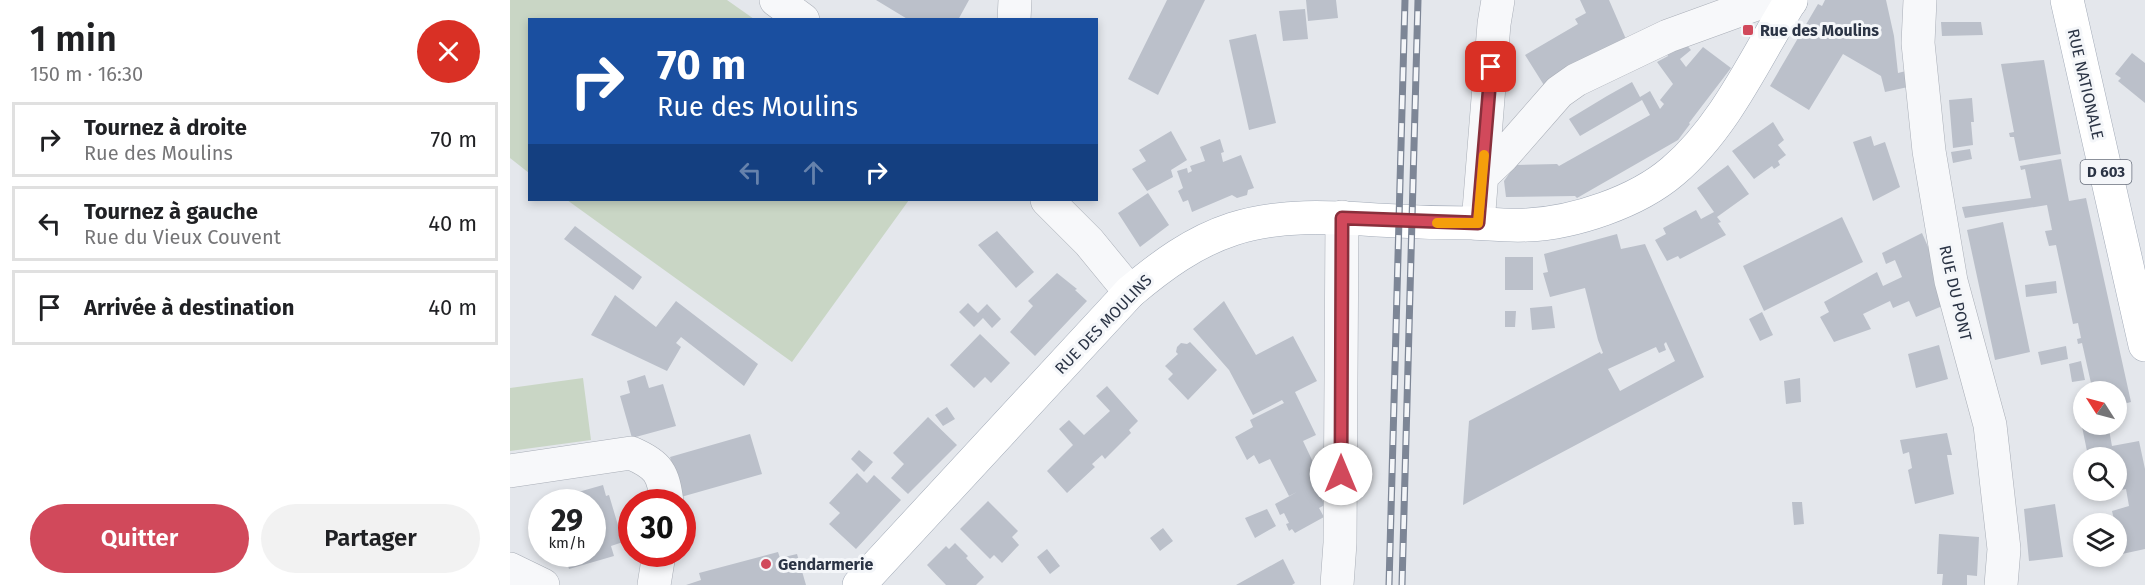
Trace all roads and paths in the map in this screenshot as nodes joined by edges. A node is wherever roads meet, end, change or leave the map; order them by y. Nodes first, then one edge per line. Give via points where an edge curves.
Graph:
1 (776, 0) edge
2 (1015, 0) edge
3 (1498, 0) edge
4 (1791, 0) edge
5 (1920, 0) edge
6 (2067, 0) edge
7 (800, 18) edge
8 (1014, 18) edge
9 (1483, 175) junction
10 (1048, 201) edge
11 (1342, 218) junction
12 (1478, 223) junction
13 (1130, 292) junction
14 (2145, 345) edge
15 (510, 471) edge
16 (665, 489) edge
17 (657, 567) edge
18 (510, 569) edge
19 (543, 585) edge
20 (654, 585) edge
21 (858, 585) edge
22 (1337, 585) edge
23 (2001, 585) edge

1 - 7 street
2 - 8 street
3 - 9 street
4 - 9 street, RUE DES MOULINS via 1760,3 1668,36 1576,80 1558,92
4 - 12 main road, RUE DES MOULINS via 1714,127 1672,172 1623,201 1566,220 1529,225
5 - 23 street, RUE DU PONT via 1918,43 1929,151 1951,281 1990,425 2004,549
6 - 14 main road, RUE NATIONALE / D 603
9 - 12 street
10 - 13 street via 1089,242
11 - 12 main road, RUE DES MOULINS
11 - 13 main road, RUE DES MOULINS via 1289,219 1235,228 1184,251
11 - 22 street
13 - 21 main road, RUE DES MOULINS
15 - 16 street via 631,453 649,461 664,480
17 - 20 street
18 - 19 street

